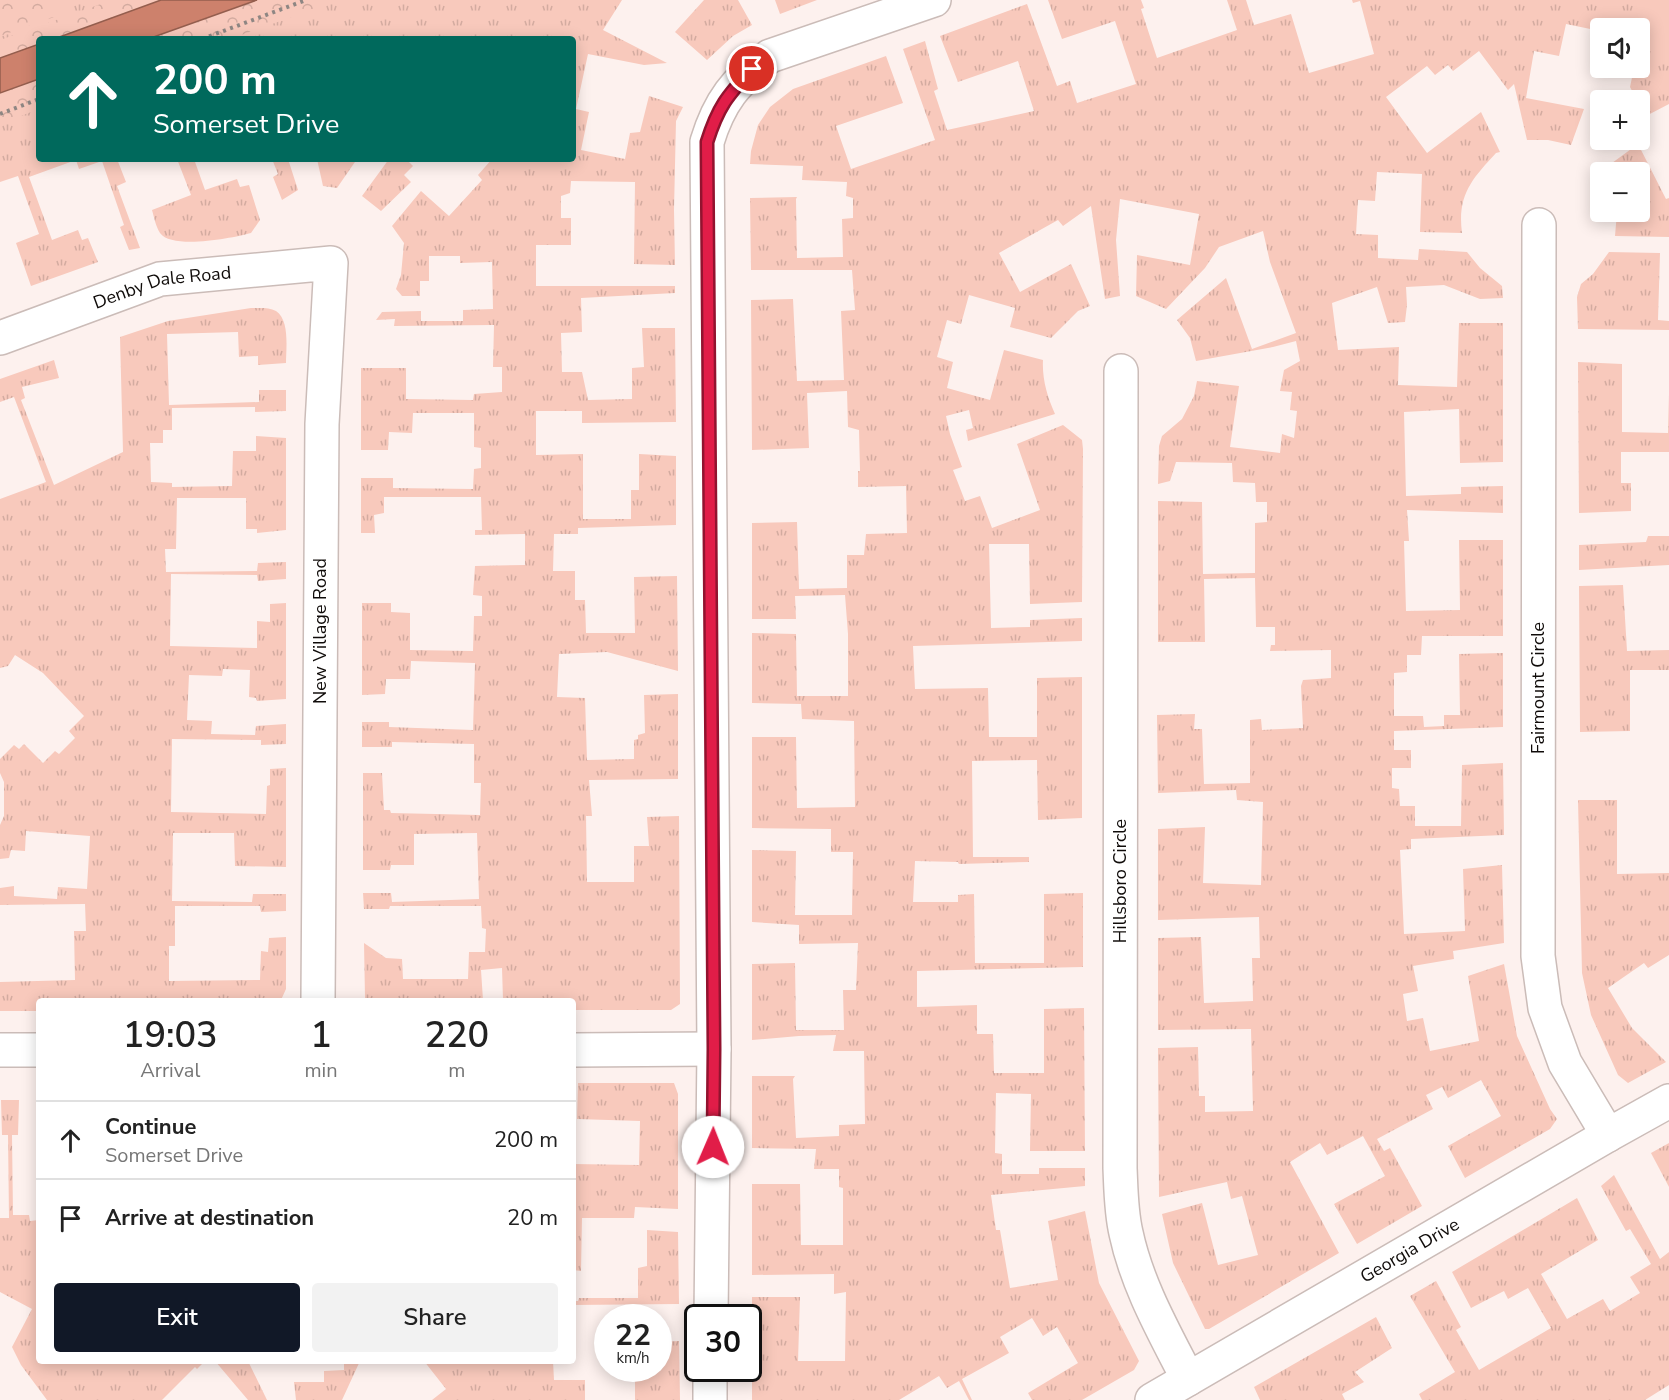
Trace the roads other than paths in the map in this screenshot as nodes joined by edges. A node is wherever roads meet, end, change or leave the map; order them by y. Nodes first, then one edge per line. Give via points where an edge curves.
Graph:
1 (934, 0) edge
2 (1539, 225) dead end
3 (331, 262) joint
4 (0, 338) edge
5 (1121, 371) dead end
6 (318, 998) edge
7 (714, 1049) junction
8 (0, 1050) edge
9 (36, 1050) edge
10 (576, 1050) edge
11 (1669, 1101) edge
12 (1608, 1135) junction
13 (711, 1304) edge
14 (1188, 1379) junction
15 (710, 1382) edge
16 (710, 1400) edge
17 (1152, 1400) edge

1 - 7 street via 770,56 730,92 715,116 707,142
2 - 12 street, Fairmount Circle via 1538,956 1545,1008 1565,1063
3 - 4 street, Denby Dale Road via 160,279
3 - 6 street, New Village Road via 322,424
5 - 14 street, Hillsboro Circle via 1121,1201 1143,1288
7 - 10 street
7 - 13 street
8 - 9 street
11 - 12 street, Georgia Drive
12 - 14 street, Georgia Drive
14 - 17 street, Georgia Drive
15 - 16 street

